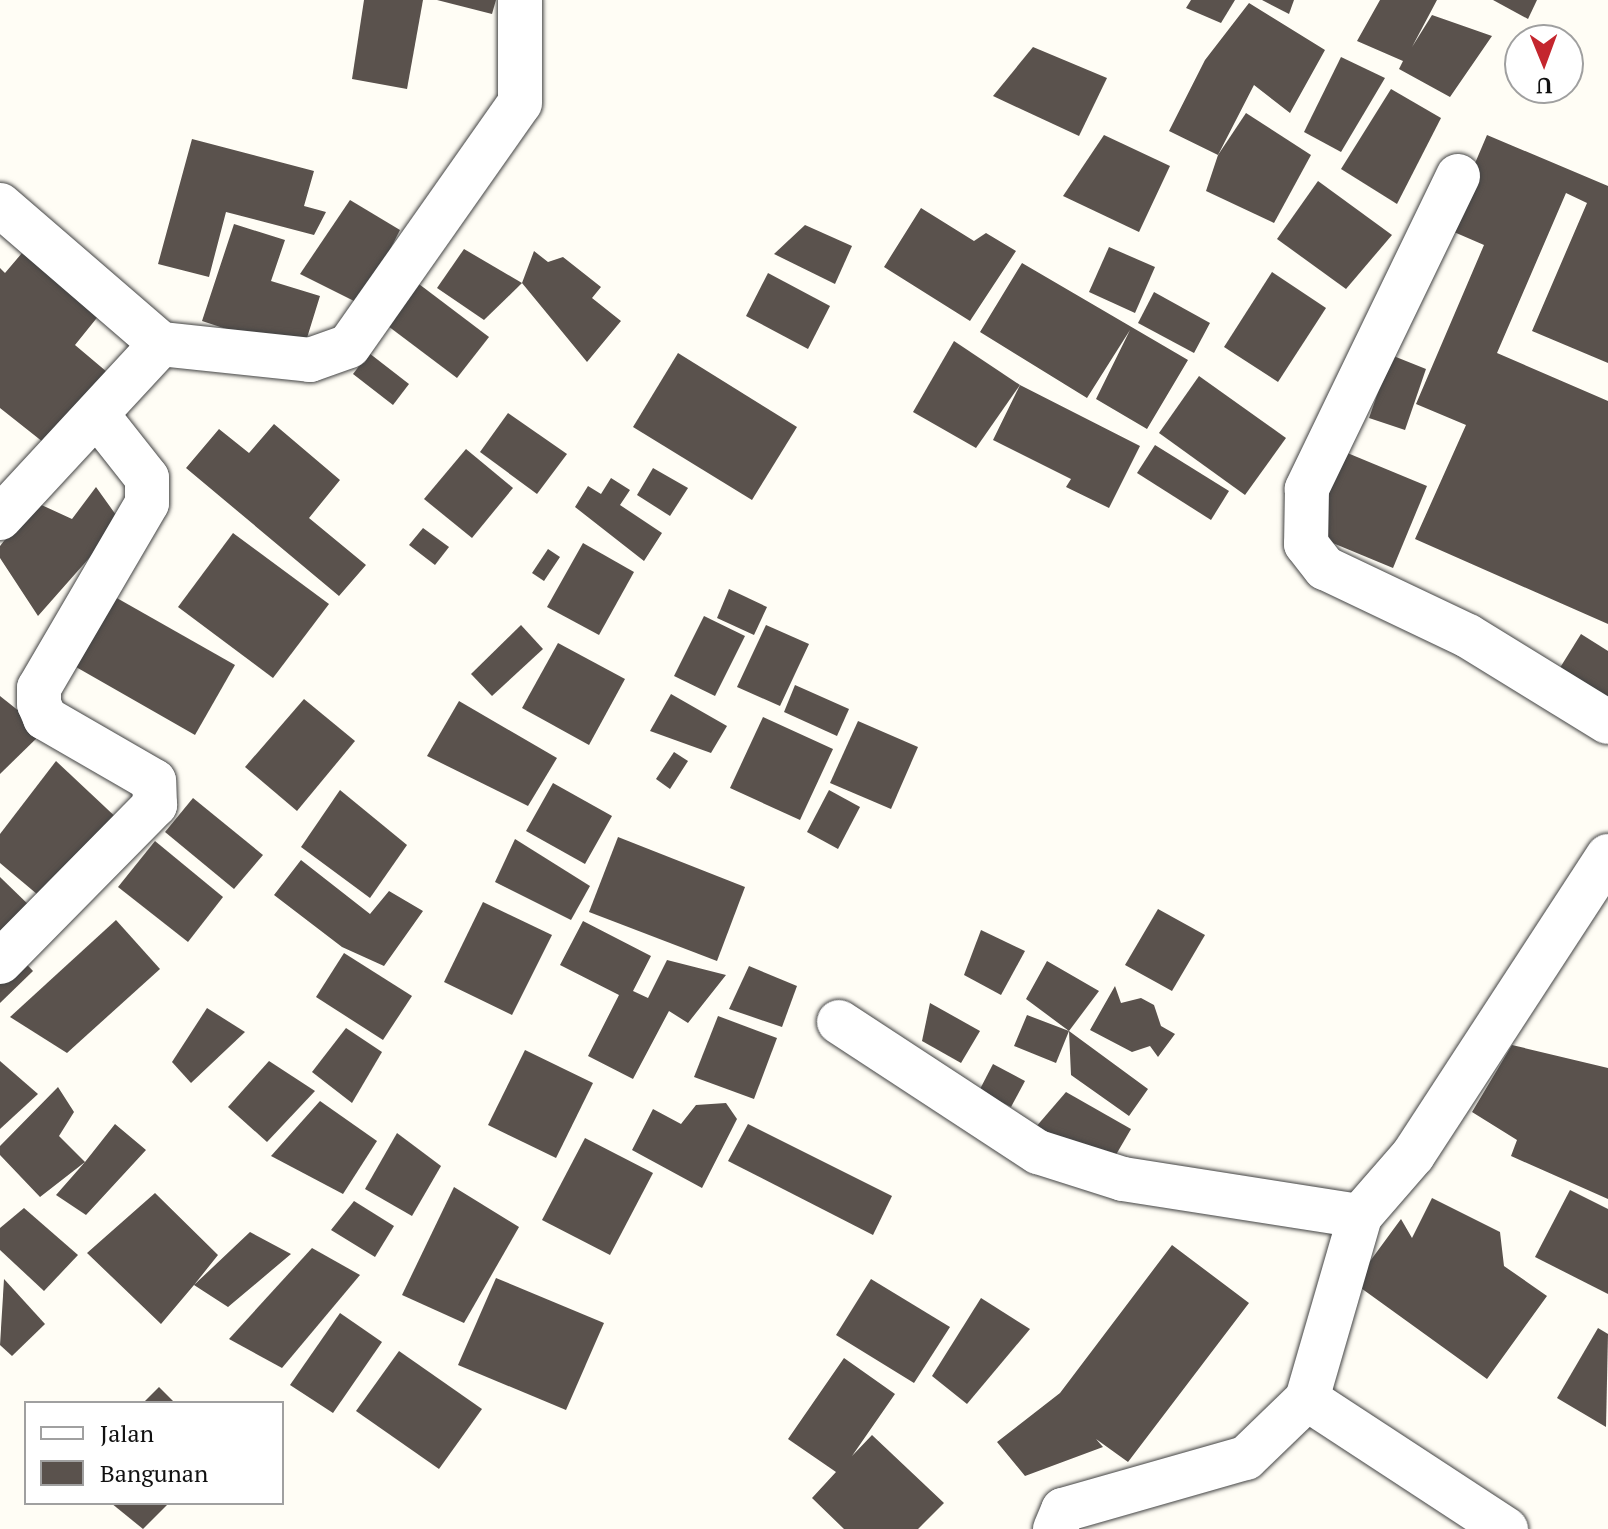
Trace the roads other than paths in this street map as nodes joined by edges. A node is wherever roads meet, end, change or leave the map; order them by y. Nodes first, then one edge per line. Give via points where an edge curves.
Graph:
1 (520, 0) edge
2 (1458, 176) dead end
3 (0, 205) edge
4 (161, 344) junction
5 (98, 416) junction
6 (0, 518) edge
7 (1608, 722) edge
8 (1608, 856) edge
9 (0, 962) edge
10 (839, 1022) dead end
11 (1360, 1216) junction
12 (1307, 1399) junction
13 (1055, 1529) edge
14 (1506, 1529) edge

1 - 4 street via 520,103 349,346 310,360
2 - 7 street via 1307,489 1306,544 1325,568 1468,636
3 - 4 street
4 - 5 street
5 - 6 street
5 - 9 street via 147,478 147,503 39,688 39,704 45,718 154,781 155,805
8 - 11 street via 1413,1155
10 - 11 street via 1038,1152 1123,1179
11 - 12 street
12 - 13 street via 1246,1458 1063,1510
12 - 14 street

